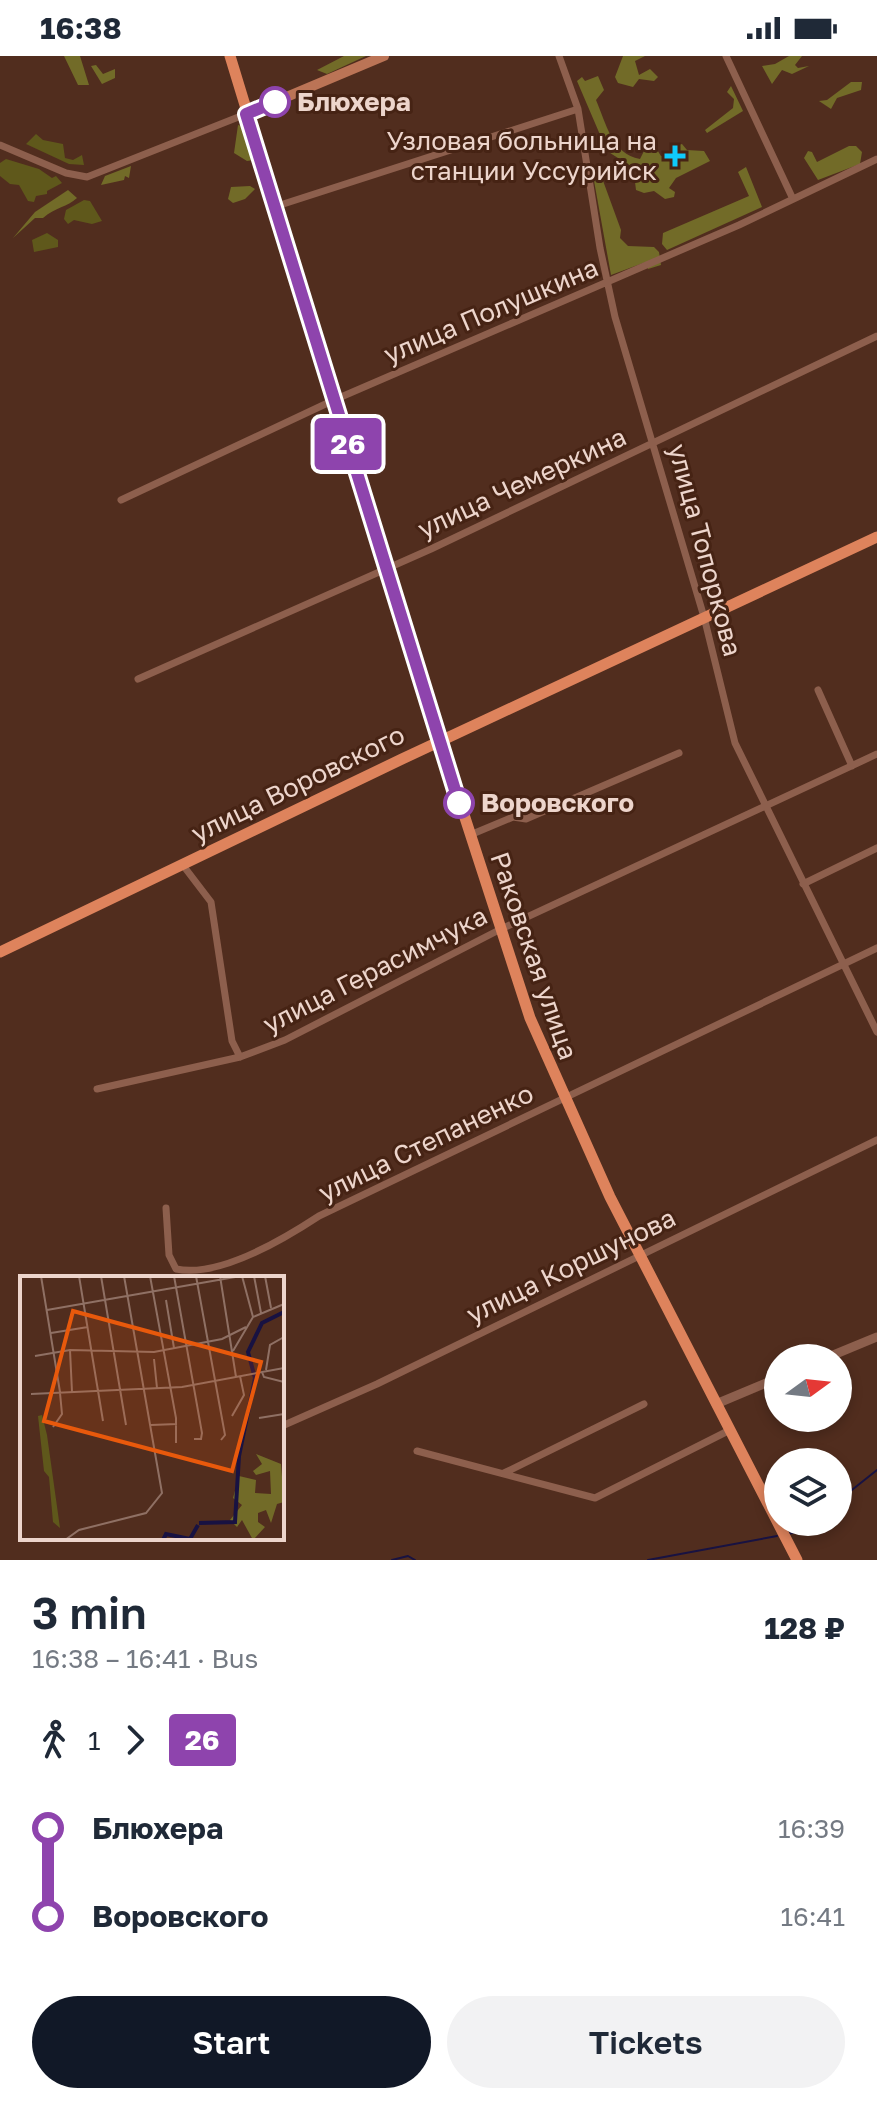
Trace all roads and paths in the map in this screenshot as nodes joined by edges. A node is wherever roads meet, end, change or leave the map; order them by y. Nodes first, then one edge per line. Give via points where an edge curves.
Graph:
1 (230, 56) edge
2 (384, 56) edge
3 (559, 56) edge
4 (726, 56) edge
5 (578, 109) junction
6 (246, 114) junction
7 (0, 145) edge
8 (877, 159) edge
9 (792, 197) junction
10 (274, 207) junction
11 (607, 283) junction
12 (877, 336) edge
13 (334, 400) junction
14 (655, 443) junction
15 (121, 500) dead end
16 (877, 537) edge
17 (386, 568) junction
18 (704, 617) junction
19 (138, 679) dead end
20 (818, 690) dead end
21 (440, 741) junction
22 (679, 753) dead end
23 (877, 754) edge
24 (852, 766) junction
25 (764, 807) junction
26 (470, 835) junction
27 (877, 848) edge
28 (182, 864) junction
29 (803, 884) junction
30 (499, 930) junction
31 (877, 948) edge
32 (0, 952) edge
33 (844, 964) junction
34 (877, 1032) edge
35 (240, 1057) junction
36 (97, 1089) dead end
37 (563, 1099) junction
38 (877, 1140) edge
39 (166, 1208) dead end
40 (641, 1253) junction
41 (877, 1337) edge
42 (852, 1347) edge
43 (764, 1384) edge
44 (644, 1404) dead end
45 (716, 1404) junction
46 (284, 1425) edge
47 (730, 1430) junction
48 (417, 1451) dead end
49 (504, 1473) junction
50 (797, 1560) edge

1 - 6 main road, Раковская улица
2 - 6 main road
3 - 5 street, улица Топоркова
4 - 9 street
5 - 10 street
5 - 11 street, улица Топоркова
6 - 7 street via 87,177
6 - 10 main road, Раковская улица
8 - 9 street, улица Полушкина
9 - 11 street, улица Полушкина
10 - 13 main road, Раковская улица
11 - 13 street, улица Полушкина
11 - 14 street, улица Топоркова
12 - 14 street, улица Чемеркина
13 - 15 street, улица Полушкина
13 - 17 main road, Раковская улица
14 - 17 street, улица Чемеркина
14 - 18 street, улица Топоркова
16 - 18 main road, улица Воровского
17 - 19 street, улица Чемеркина
17 - 21 main road, Раковская улица
18 - 21 main road, улица Воровского
18 - 25 street, улица Топоркова via 735,743
20 - 24 street
21 - 26 main road, Раковская улица
21 - 28 main road, улица Воровского
22 - 26 street via 526,819 513,817
23 - 24 street, улица Герасимчука
24 - 25 street, улица Герасимчука
25 - 29 street, улица Топоркова
25 - 30 street, улица Герасимчука
26 - 30 main road, Раковская улица
27 - 29 street
28 - 32 main road, улица Воровского
28 - 35 street via 211,902 232,1041
29 - 33 street, улица Топоркова
30 - 35 street, улица Герасимчука via 285,1040
30 - 37 main road, Раковская улица
31 - 33 street, улица Степаненко
33 - 34 street, улица Топоркова
33 - 37 street, улица Степаненко
35 - 36 street, улица Герасимчука
37 - 39 street, улица Степаненко via 219,1267 193,1271 174,1266
37 - 40 main road, Раковская улица
38 - 40 street, улица Коршунова
40 - 45 main road, Раковская улица
40 - 46 street, улица Коршунова
41 - 42 street
43 - 45 street
44 - 49 street
45 - 47 main road, Раковская улица
47 - 49 street via 599,1497
47 - 50 main road, Раковская улица
48 - 49 street

